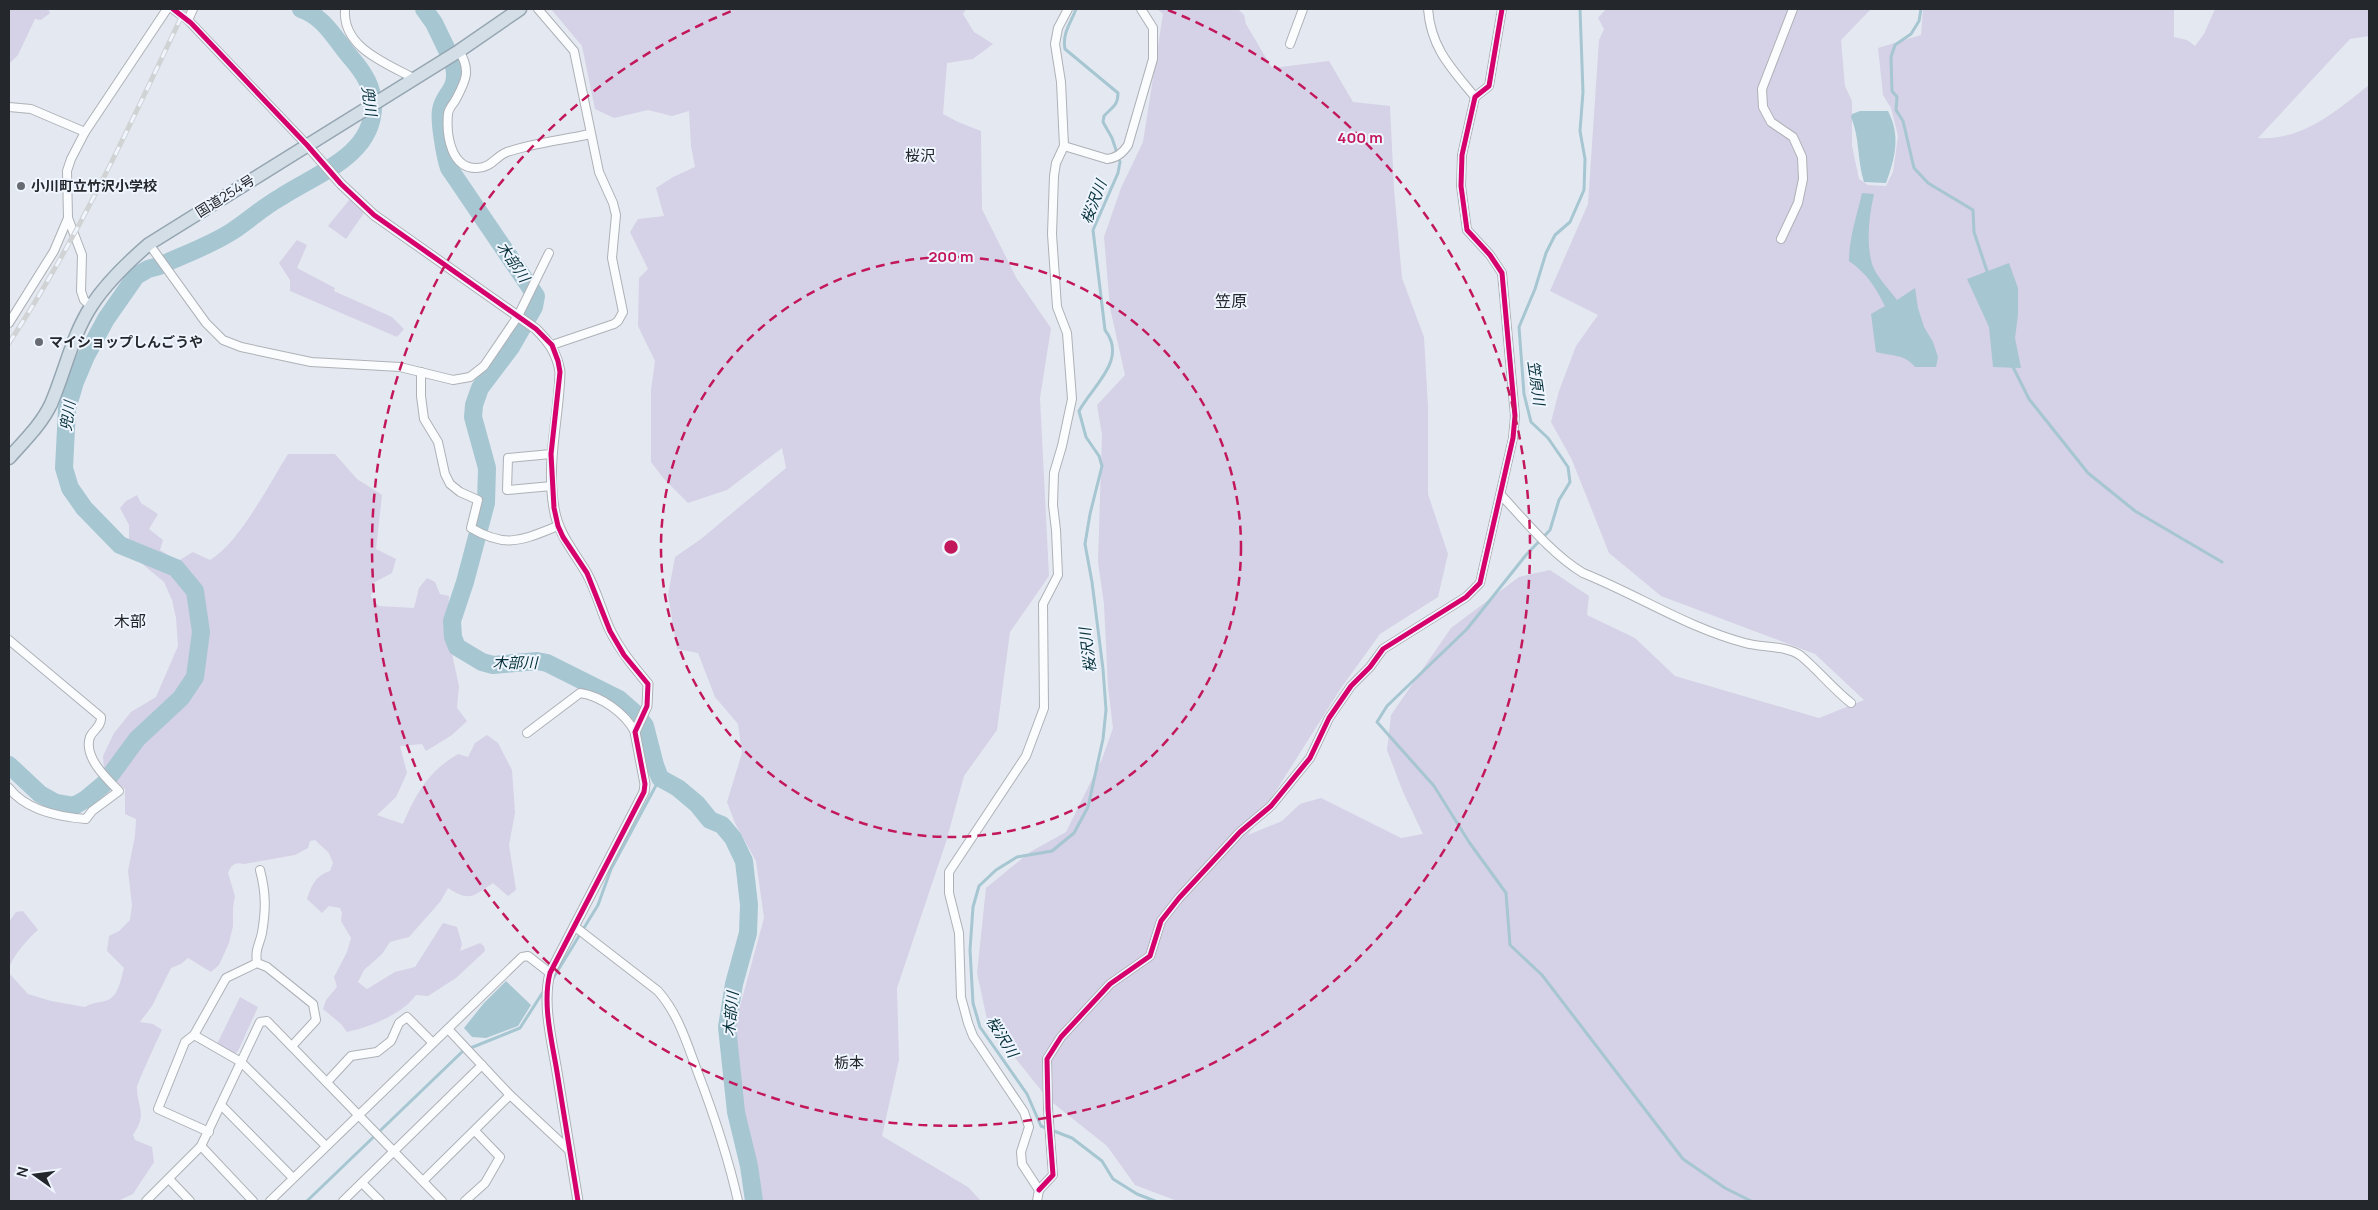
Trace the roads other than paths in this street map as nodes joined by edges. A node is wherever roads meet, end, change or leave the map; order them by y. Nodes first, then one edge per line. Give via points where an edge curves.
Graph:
1 (167, 9) edge
2 (172, 9) edge
3 (193, 9) edge
4 (344, 9) edge
5 (520, 9) edge
6 (538, 9) edge
7 (1068, 9) edge
8 (1141, 9) edge
9 (1303, 9) edge
10 (1428, 9) edge
11 (1502, 9) edge
12 (1793, 9) edge
13 (188, 20) junction
14 (1290, 44) dead end
15 (459, 51) junction
16 (415, 79) junction
17 (1475, 97) junction
18 (9, 107) edge
19 (85, 132) junction
20 (590, 134) junction
21 (307, 145) junction
22 (1064, 146) junction
23 (68, 218) junction
24 (1781, 239) dead end
25 (149, 244) junction
26 (549, 253) dead end
27 (91, 306) junction
28 (518, 316) junction
29 (9, 323) edge
30 (552, 345) junction
31 (421, 372) junction
32 (551, 454) junction
33 (9, 458) edge
34 (552, 486) junction
35 (1501, 495) junction
36 (558, 526) junction
37 (9, 640) edge
38 (1851, 703) dead end
39 (635, 732) junction
40 (527, 734) dead end
41 (9, 788) edge
42 (260, 870) dead end
43 (574, 926) junction
44 (257, 963) junction
45 (550, 973) junction
46 (448, 1029) junction
47 (194, 1035) junction
48 (433, 1043) junction
49 (292, 1046) junction
50 (241, 1062) junction
51 (482, 1065) junction
52 (327, 1082) junction
53 (510, 1095) junction
54 (221, 1105) junction
55 (358, 1114) junction
56 (475, 1131) junction
57 (209, 1132) junction
58 (201, 1146) junction
59 (326, 1146) junction
60 (394, 1151) junction
61 (570, 1151) junction
62 (293, 1178) junction
63 (169, 1179) junction
64 (423, 1181) junction
65 (362, 1183) junction
66 (1039, 1190) junction
67 (146, 1201) edge
68 (190, 1201) edge
69 (253, 1201) edge
70 (270, 1201) edge
71 (343, 1201) edge
72 (380, 1201) edge
73 (442, 1201) edge
74 (466, 1201) edge
75 (578, 1201) edge
76 (738, 1201) edge
77 (1037, 1201) edge

1 - 19 street
2 - 13 street
3 - 13 street
4 - 16 street via 347,28 359,47
5 - 15 highway, 国道254号
6 - 20 street via 574,51
7 - 22 street via 1058,28 1056,44
8 - 22 street via 1153,28 1153,59 1128,145 1124,151 1107,159
9 - 14 street
10 - 17 street via 1433,36 1443,58
11 - 17 street via 1489,86
12 - 24 street via 1762,89 1763,107 1771,122 1793,137 1802,157 1803,179 1798,203
13 - 21 street
15 - 16 highway, 国道254号
15 - 20 street via 466,61 466,74 448,113 451,143 460,163 467,167 485,167 506,153
16 - 21 highway, 国道254号
17 - 35 street via 1462,155 1461,186 1467,230 1502,273 1514,427
18 - 19 street via 31,109
19 - 23 street via 67,171
20 - 30 street via 599,172 614,203 612,258 623,312 614,324
21 - 25 highway, 国道254号
21 - 28 street via 374,215
22 - 66 street via 1054,176 1052,234 1057,306 1067,333 1072,399 1054,473 1058,576 1043,604 1044,708 1026,756 949,872 949,892 959,932 961,996 968,1023 973,1036 1024,1112 1029,1126 1021,1152 1022,1164
23 - 27 street via 82,255 81,291
23 - 29 street via 54,251
25 - 27 highway, 国道254号 via 124,265
25 - 31 street via 206,323 224,340 241,347 311,362 381,365
26 - 28 street
27 - 33 highway, 国道254号 via 50,405 41,421
28 - 30 street
28 - 31 street via 484,366 470,377 453,380
30 - 32 street via 560,372
31 - 36 street via 424,419 438,442 445,474 450,484 460,492 478,500 471,528 490,539 507,541 525,539
32 - 34 street
32 - 34 street via 508,458 508,490
34 - 36 street
35 - 38 street via 1529,526 1583,573 1707,631 1801,656
35 - 66 street via 1480,583 1466,597 1383,650 1351,686 1329,718 1310,758 1271,806 1234,837 1161,921 1150,956 1110,984 1061,1037 1047,1059 1053,1175
36 - 39 street via 587,573 624,655 648,684 647,706
37 - 41 street via 100,717 101,723 90,738 90,748 100,770 119,791 86,819 51,814 13,794
39 - 40 street via 619,712 580,693
39 - 43 street via 644,792
42 - 44 street via 266,893 261,935 255,952
43 - 45 street
43 - 76 street via 668,1002 678,1020 715,1119
44 - 47 street via 226,978
44 - 49 street via 267,967 313,1004 316,1020
45 - 46 street via 528,956 522,958
45 - 61 street via 547,1000
46 - 48 street
46 - 51 street
47 - 50 street
47 - 57 street via 185,1042 158,1109
48 - 52 street via 407,1017 399,1023 391,1041 378,1052 351,1056
48 - 55 street
49 - 50 street via 267,1021 260,1022
49 - 52 street
50 - 54 street
50 - 59 street
51 - 53 street
51 - 60 street
52 - 55 street
53 - 56 street
53 - 61 street
54 - 57 street
54 - 62 street
55 - 59 street
55 - 60 street
56 - 64 street
56 - 74 street via 500,1157 485,1182
57 - 58 street
58 - 63 street
58 - 69 street
59 - 62 street
60 - 64 street
60 - 65 street
61 - 75 street
62 - 70 street
63 - 67 street
63 - 68 street
64 - 73 street
65 - 71 street
65 - 72 street
66 - 77 street

